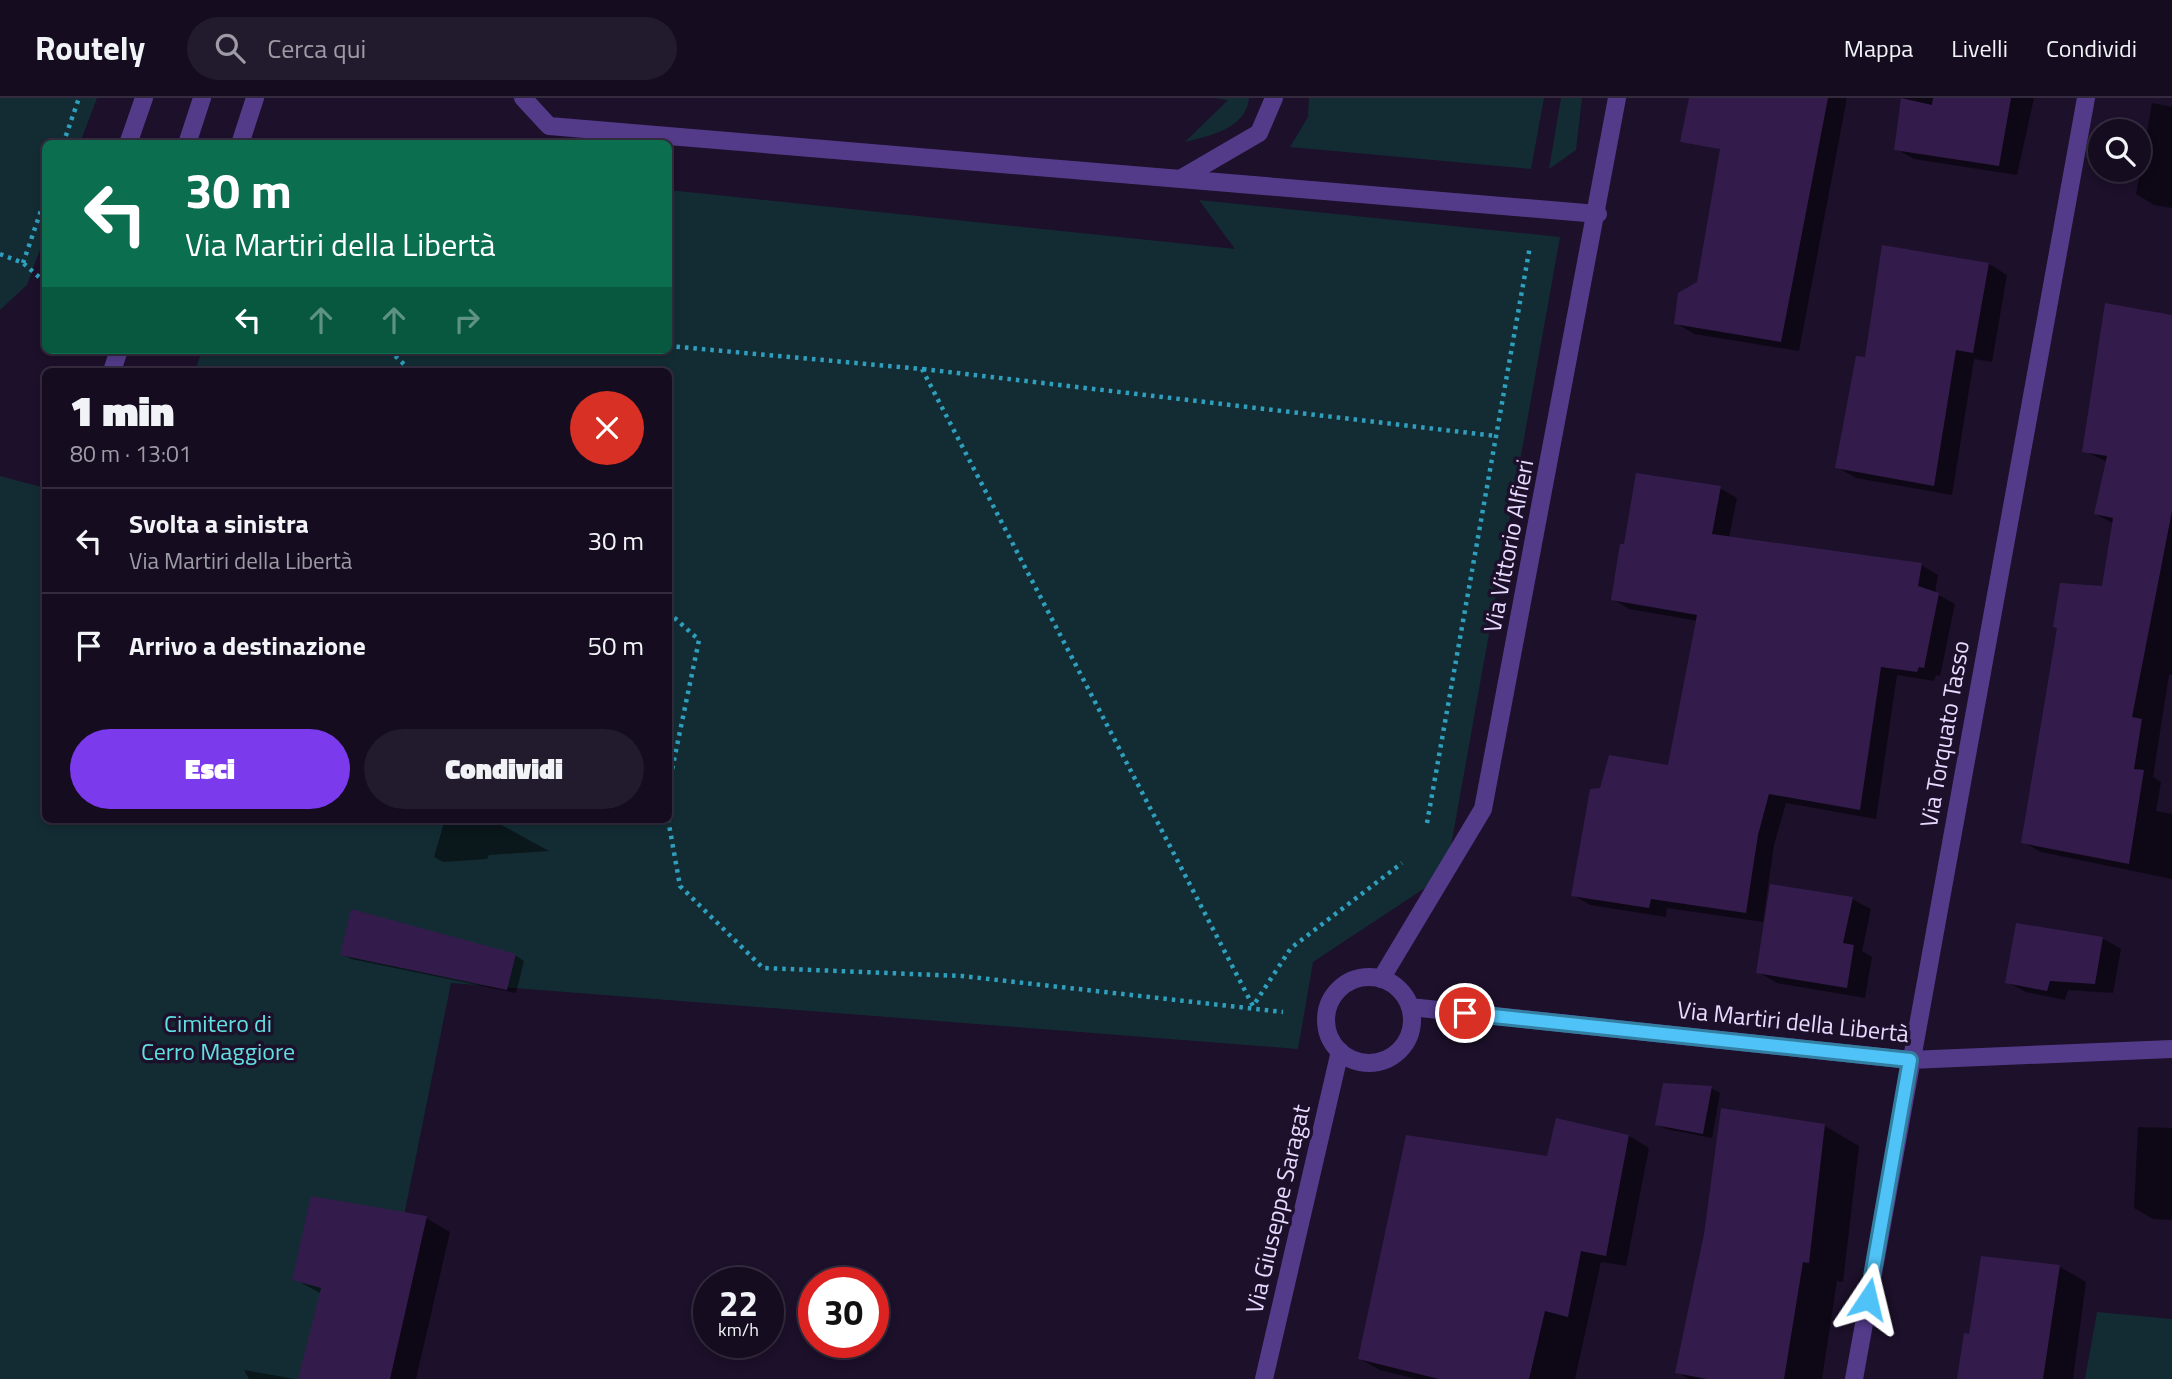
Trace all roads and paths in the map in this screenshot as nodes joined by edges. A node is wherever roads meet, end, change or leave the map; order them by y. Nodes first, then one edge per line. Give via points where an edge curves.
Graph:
1 (79, 98) edge
2 (144, 98) edge
3 (202, 98) edge
4 (255, 98) edge
5 (523, 98) edge
6 (1274, 98) edge
7 (1617, 98) edge
8 (2086, 98) edge
9 (64, 140) edge
10 (129, 140) edge
11 (188, 140) edge
12 (241, 140) edge
13 (1180, 179) junction
14 (42, 208) edge
15 (1536, 209) junction
16 (1598, 214) junction
17 (0, 254) edge
18 (23, 263) junction
19 (42, 280) edge
20 (672, 346) edge
21 (393, 354) edge
22 (408, 368) edge
23 (922, 369) junction
24 (1496, 436) junction
25 (672, 615) edge
26 (672, 770) edge
27 (669, 823) edge
28 (1425, 834) dead end
29 (1412, 856) dead end
30 (1381, 979) junction
31 (1253, 1006) junction
32 (1410, 1007) junction
33 (1283, 1012) dead end
34 (2172, 1049) edge
35 (1340, 1051) junction
36 (1910, 1060) junction
37 (1264, 1379) edge
38 (1854, 1379) edge

1 - 9 path
2 - 10 street
3 - 11 street
4 - 12 street
5 - 13 street via 549,126
6 - 13 street via 1259,133
7 - 16 street, Via Vittorio Alfieri
8 - 36 street, Via Torquato Tasso
13 - 15 street
14 - 18 path
15 - 16 street
15 - 24 path
16 - 30 street, Via Vittorio Alfieri via 1483,809
17 - 18 path
18 - 19 path
20 - 23 path
21 - 22 path
23 - 24 path
23 - 31 path
24 - 28 path
25 - 26 path via 699,640
27 - 31 path via 680,886 763,968 962,976
29 - 31 path via 1291,948
30 - 32 street via 1404,995
30 - 35 street via 1353,981 1332,999 1327,1027
31 - 33 path
32 - 35 street via 1410,1035 1392,1056 1365,1063
32 - 36 street, Via Martiri della Libertà
34 - 36 street, Via Martiri della Libertà
35 - 37 street, Via Giuseppe Saragat
36 - 38 street, Via Torquato Tasso

